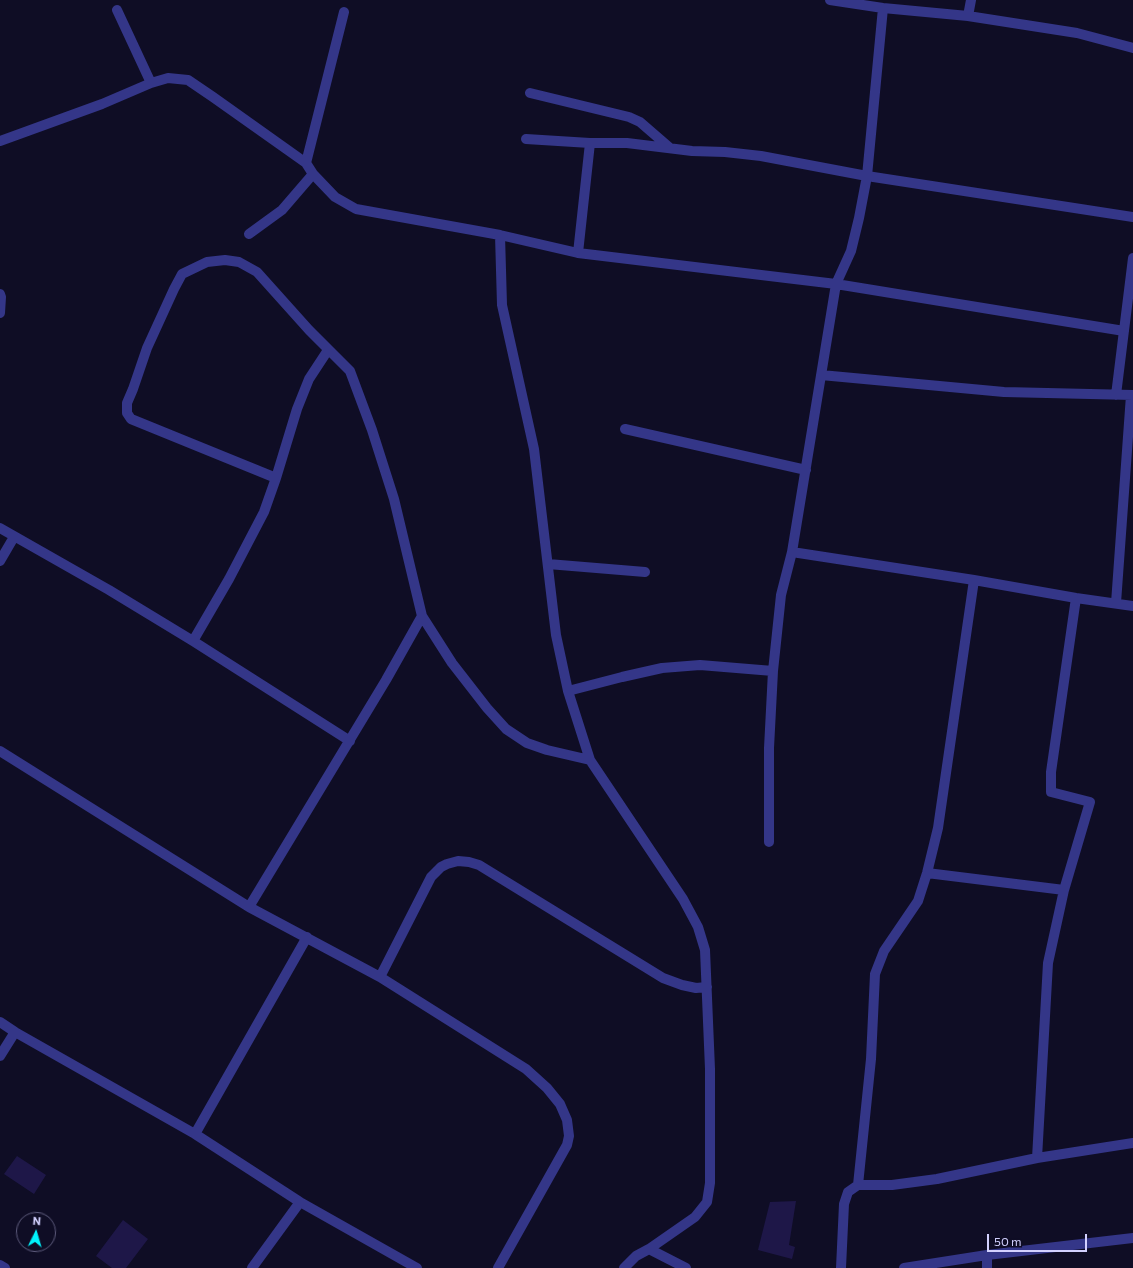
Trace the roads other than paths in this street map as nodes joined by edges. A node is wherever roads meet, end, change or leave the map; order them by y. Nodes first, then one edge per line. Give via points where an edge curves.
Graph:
1 (830, 0) edge
2 (971, 0) edge
3 (883, 8) junction
4 (117, 10) dead end
5 (344, 12) dead end
6 (968, 16) junction
7 (1133, 48) edge
8 (150, 83) junction
9 (530, 93) dead end
10 (526, 139) dead end
11 (0, 142) edge
12 (590, 143) junction
13 (670, 148) junction
14 (306, 163) junction
15 (314, 174) junction
16 (867, 176) junction
17 (1133, 217) edge
18 (249, 234) dead end
19 (500, 235) junction
20 (578, 253) junction
21 (1133, 258) edge
22 (836, 284) junction
23 (0, 294) edge
24 (0, 313) edge
25 (1124, 331) junction
26 (328, 350) junction
27 (821, 375) junction
28 (1116, 395) junction
29 (1132, 395) edge
30 (625, 429) dead end
31 (806, 470) junction
32 (276, 478) junction
33 (0, 528) edge
34 (14, 537) junction
35 (792, 552) junction
36 (0, 561) edge
37 (548, 564) junction
38 (645, 572) dead end
39 (974, 580) junction
40 (1076, 598) junction
41 (1116, 603) junction
42 (1133, 606) edge
43 (422, 616) junction
44 (193, 641) junction
45 (773, 671) junction
46 (568, 691) junction
47 (350, 741) junction
48 (0, 751) edge
49 (590, 760) junction
50 (769, 842) dead end
51 (927, 873) junction
52 (1064, 890) junction
53 (249, 907) junction
54 (307, 938) junction
55 (380, 977) junction
56 (707, 987) junction
57 (0, 1022) edge
58 (15, 1032) junction
59 (0, 1056) edge
60 (195, 1134) junction
61 (1133, 1143) edge
62 (1037, 1158) junction
63 (858, 1185) junction
64 (300, 1202) junction
65 (1133, 1238) edge
66 (649, 1250) junction
67 (987, 1255) junction
68 (0, 1265) edge
69 (5, 1268) edge
70 (252, 1268) edge
71 (417, 1268) edge
72 (498, 1268) edge
73 (624, 1268) edge
74 (686, 1268) edge
75 (841, 1268) edge
76 (904, 1268) edge
77 (987, 1268) edge

1 - 3 street
2 - 6 street
3 - 6 street
3 - 16 street
4 - 8 street
5 - 14 street
6 - 7 street via 1077,34
8 - 11 street
8 - 14 street via 168,78 188,80
9 - 13 street via 629,117 640,122
10 - 12 street
12 - 13 street via 627,143
12 - 20 street
13 - 16 street via 761,156
14 - 15 street
15 - 18 street via 282,210
15 - 19 street via 335,197 356,209
16 - 17 street
16 - 22 street via 851,251
19 - 20 street
19 - 37 street via 502,305 534,449
20 - 22 street
21 - 25 street
22 - 25 street
22 - 27 street
23 - 24 street
25 - 28 street
26 - 32 street via 309,379
26 - 32 street via 257,272 239,262 225,260 207,262 182,274 147,348 127,403 127,413 131,419
26 - 43 street via 350,371 372,430 394,499
27 - 28 street via 1004,392
27 - 31 street
28 - 29 street
29 - 41 street
30 - 31 street
31 - 35 street
32 - 44 street via 264,512
33 - 34 street
34 - 36 street
34 - 44 street via 110,590
35 - 39 street
35 - 45 street via 781,595
37 - 38 street
37 - 46 street via 556,635
39 - 40 street
39 - 51 street via 938,828
40 - 41 street
40 - 52 street via 1051,772 1051,792 1090,802
41 - 42 street
43 - 47 street
43 - 49 street via 452,664 506,728 527,744
44 - 47 street
45 - 46 street via 700,665 662,668
45 - 50 street via 768,770
46 - 49 street
47 - 53 street
48 - 53 street
49 - 56 street via 683,899 698,927 705,950
51 - 52 street
51 - 63 street via 918,901 884,951 875,974 871,1059
52 - 62 street via 1048,963
53 - 54 street
54 - 55 street
54 - 60 street
55 - 56 street via 430,877 441,867 458,861 479,865 663,978 696,988
55 - 72 street via 526,1069 560,1104 567,1120 567,1145
56 - 66 street via 710,1183 707,1202 695,1217
57 - 58 street
58 - 59 street
58 - 60 street
60 - 64 street
61 - 62 street
62 - 63 street via 937,1179 892,1185
63 - 75 street via 848,1192 844,1204
64 - 70 street
64 - 71 street
65 - 67 street
66 - 73 street via 636,1256
66 - 74 street
67 - 76 street
67 - 77 street
68 - 69 street

